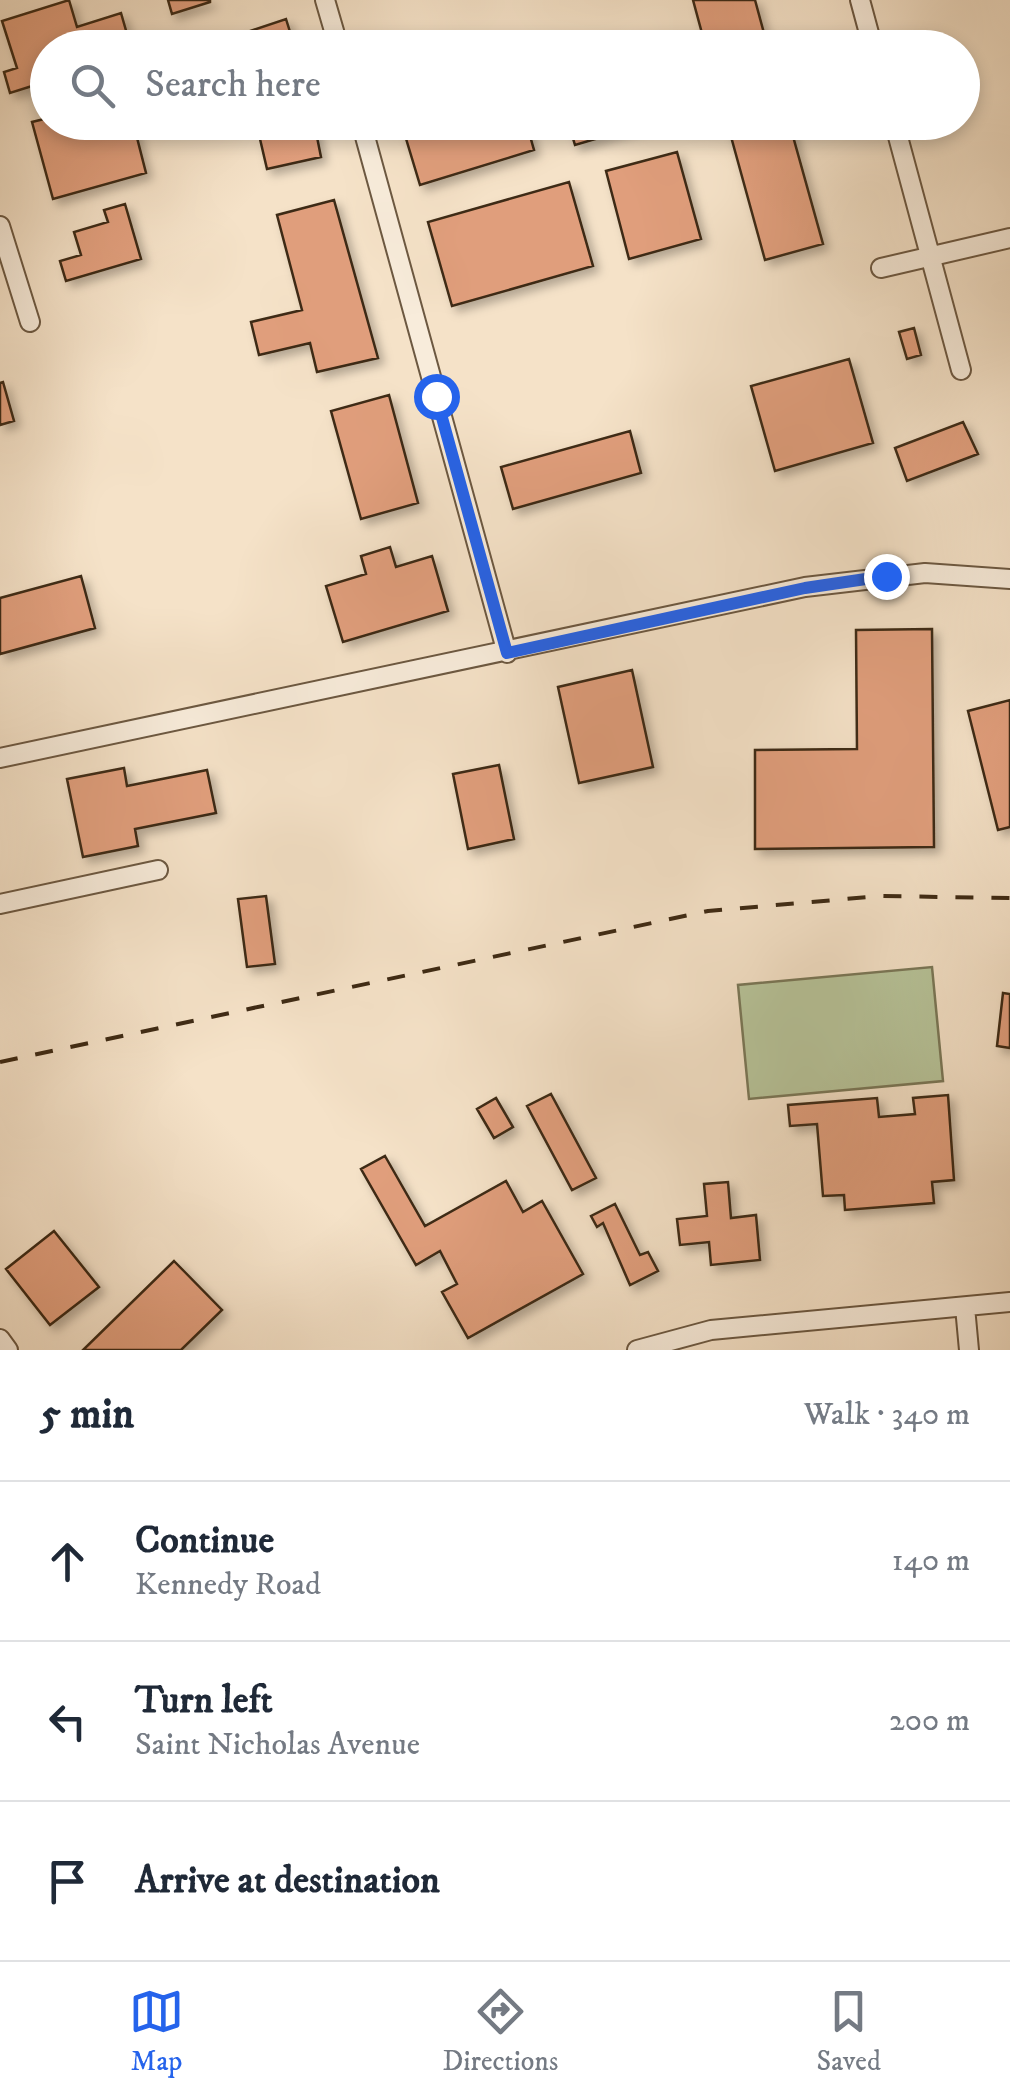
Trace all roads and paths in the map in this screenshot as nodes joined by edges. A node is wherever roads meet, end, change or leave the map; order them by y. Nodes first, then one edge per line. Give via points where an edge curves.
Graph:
1 (325, 0) edge
2 (860, 0) edge
3 (334, 30) edge
4 (868, 30) edge
5 (365, 140) edge
6 (899, 140) edge
7 (0, 226) edge
8 (1010, 238) edge
9 (930, 256) junction
10 (881, 268) dead end
11 (30, 322) dead end
12 (961, 370) dead end
13 (1010, 579) edge
14 (507, 653) junction
15 (0, 758) edge
16 (158, 870) dead end
17 (0, 904) edge
18 (1010, 1302) edge
19 (965, 1307) junction
20 (0, 1340) edge
21 (8, 1350) edge
22 (637, 1350) edge
23 (969, 1350) edge

1 - 3 street
2 - 4 street
5 - 14 street
6 - 9 street
7 - 11 street
8 - 9 street
9 - 10 street
9 - 12 street
13 - 14 street via 970,573 886,576
14 - 15 street
16 - 17 street
18 - 19 street
19 - 22 street via 711,1330
19 - 23 street
20 - 21 street

